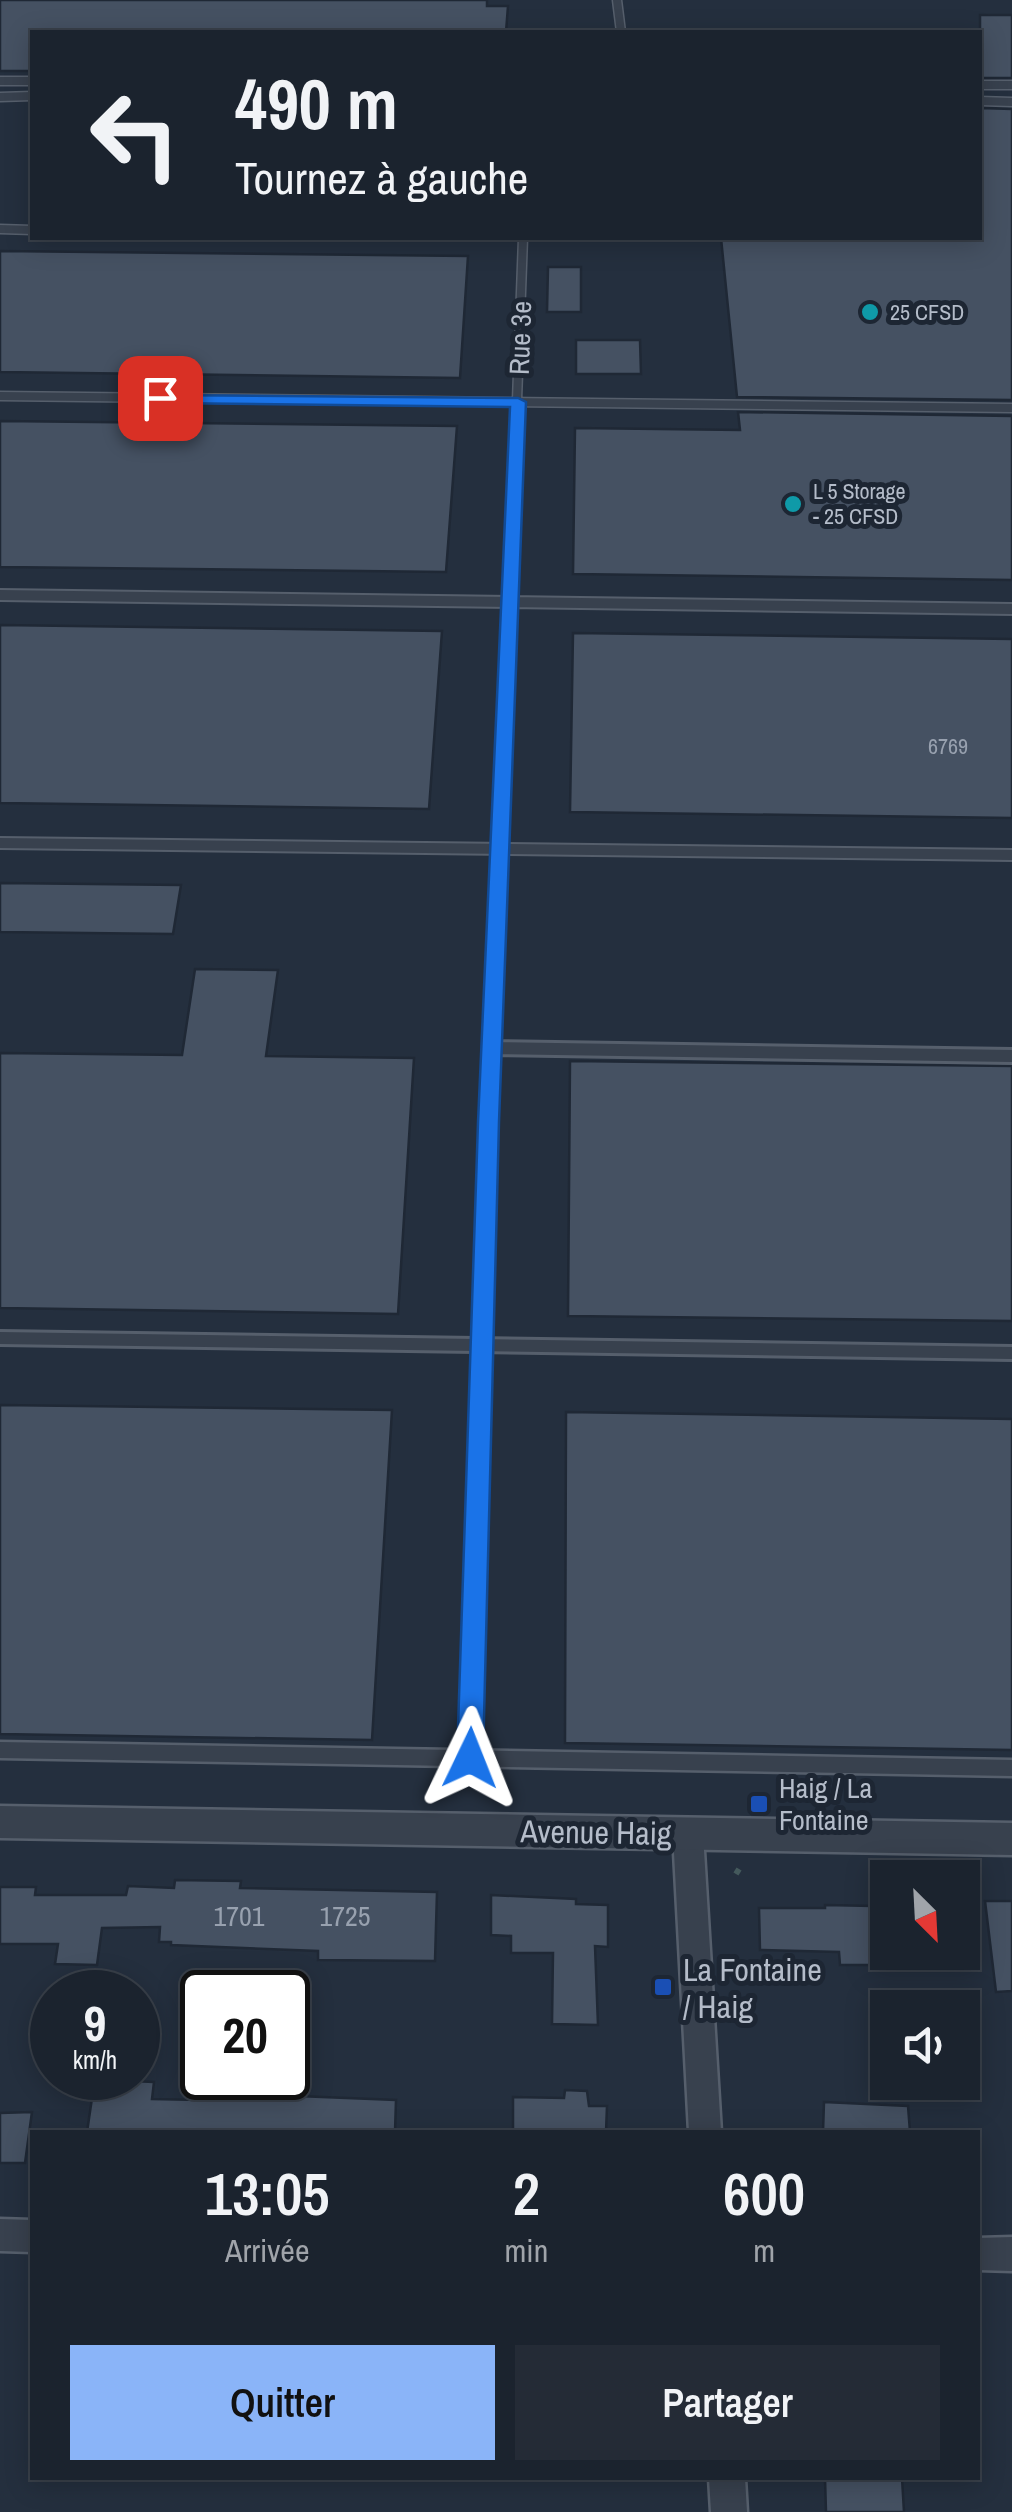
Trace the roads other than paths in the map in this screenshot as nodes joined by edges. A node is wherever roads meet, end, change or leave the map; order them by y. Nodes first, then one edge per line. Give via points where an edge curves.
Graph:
1 (617, 0) edge
2 (621, 30) edge
3 (0, 81) edge
4 (30, 81) edge
5 (982, 85) edge
6 (1012, 85) edge
7 (30, 96) edge
8 (0, 97) edge
9 (982, 102) edge
10 (1012, 102) edge
11 (0, 229) edge
12 (30, 230) edge
13 (523, 240) edge
14 (0, 396) edge
15 (518, 402) junction
16 (1012, 408) edge
17 (0, 595) edge
18 (510, 602) junction
19 (1012, 609) edge
20 (0, 842) edge
21 (500, 846) junction
22 (1012, 856) edge
23 (491, 1048) junction
24 (1012, 1056) edge
25 (0, 1338) edge
26 (481, 1344) junction
27 (1012, 1353) edge
28 (0, 1750) edge
29 (470, 1758) junction
30 (1012, 1768) edge
31 (0, 1822) edge
32 (688, 1834) junction
33 (1012, 1839) edge
34 (705, 2130) edge
35 (0, 2236) edge
36 (30, 2236) edge
37 (980, 2254) edge
38 (1012, 2254) edge
39 (726, 2480) edge
40 (729, 2512) edge

1 - 2 lane
3 - 4 lane
5 - 6 lane
7 - 8 lane
9 - 10 lane
11 - 12 lane
13 - 15 lane, Rue 3e
14 - 15 lane
15 - 16 lane
15 - 18 lane, Rue 3e
17 - 18 lane
18 - 19 lane
18 - 21 lane, Rue 3e
20 - 21 lane
21 - 22 lane
21 - 23 lane, Rue 3e
23 - 24 lane
23 - 26 lane, Rue 3e
25 - 26 lane
26 - 27 lane
26 - 29 lane, Rue 3e
28 - 29 lane
29 - 30 lane
31 - 32 street, Avenue Haig
32 - 33 street, Avenue Haig
32 - 34 street
35 - 36 street
37 - 38 street
39 - 40 street

